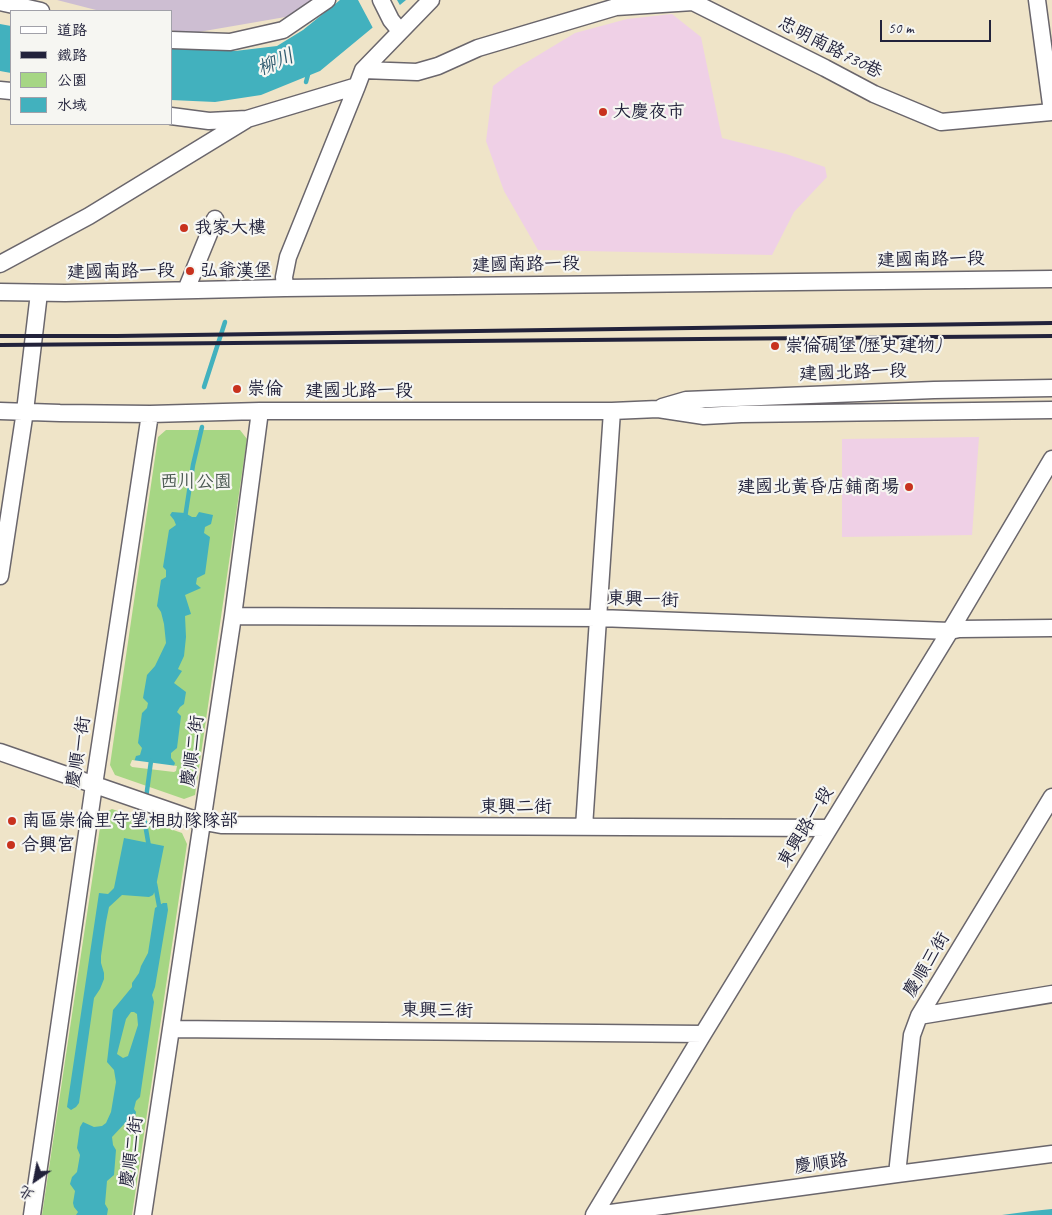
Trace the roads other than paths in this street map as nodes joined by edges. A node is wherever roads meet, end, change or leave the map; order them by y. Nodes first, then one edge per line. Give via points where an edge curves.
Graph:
1 (327, 0) edge
2 (381, 0) edge
3 (430, 0) edge
4 (1037, 0) edge
5 (694, 1) edge
6 (0, 2) edge
7 (614, 3) edge
8 (36, 10) edge
9 (395, 26) junction
10 (172, 40) edge
11 (360, 78) junction
12 (1052, 112) edge
13 (172, 116) edge
14 (247, 119) junction
15 (215, 219) dead end
16 (0, 264) edge
17 (1052, 279) edge
18 (285, 288) junction
19 (186, 290) junction
20 (0, 292) edge
21 (39, 293) junction
22 (1052, 388) edge
23 (658, 409) junction
24 (1052, 410) edge
25 (0, 411) edge
26 (260, 411) junction
27 (612, 411) junction
28 (25, 412) junction
29 (150, 414) junction
30 (1052, 459) edge
31 (0, 576) edge
32 (233, 616) junction
33 (599, 618) junction
34 (1052, 628) edge
35 (950, 630) junction
36 (0, 752) edge
37 (94, 785) junction
38 (1052, 797) edge
39 (203, 822) junction
40 (584, 828) junction
41 (829, 828) junction
42 (1052, 994) edge
43 (919, 1016) junction
44 (171, 1029) junction
45 (703, 1034) junction
46 (1052, 1154) edge
47 (897, 1174) junction
48 (32, 1215) edge
49 (143, 1215) edge
50 (595, 1215) edge

1 - 10 street via 283,30 230,42
2 - 9 street
3 - 9 street, 忠明南路730巷
4 - 12 street
5 - 7 street, 忠明南路730巷
5 - 12 street, 忠明南路730巷 via 874,94 941,122
6 - 8 street
7 - 11 street, 忠明南路730巷 via 478,48 438,66 416,72
9 - 11 street, 忠明南路730巷
11 - 14 street, 忠明南路730巷
11 - 18 street via 288,257
13 - 14 street, 忠明南路730巷 via 209,121
14 - 16 street via 89,216
15 - 19 street
17 - 18 street, 建國南路一段
18 - 19 street, 建國南路一段
19 - 21 street, 建國南路一段
20 - 21 street, 建國南路一段
21 - 28 street
22 - 23 street, 建國北路一段 via 686,400
23 - 24 street, 建國北路一段 via 704,416
23 - 27 street, 建國北路一段
25 - 28 street, 建國北路一段
26 - 27 street, 建國北路一段
26 - 29 street, 建國北路一段
26 - 32 street, 慶順二街
27 - 33 street
28 - 29 street, 建國北路一段
28 - 31 street
29 - 37 street, 慶順一街
30 - 35 street, 東興路一段
32 - 33 street, 東興一街
32 - 39 street, 慶順二街
33 - 35 street, 東興一街
33 - 40 street
34 - 35 street, 東興一街
35 - 41 street, 東興路一段
36 - 37 street
37 - 39 street, 東興二街
37 - 48 street, 慶順一街
38 - 43 street, 慶順三街
39 - 40 street, 東興二街 via 221,825
39 - 44 street, 慶順二街
40 - 41 street, 東興二街
41 - 45 street, 東興路一段
42 - 43 street
43 - 47 street, 慶順三街 via 912,1035
44 - 45 street, 東興三街
44 - 49 street, 慶順二街
45 - 50 street, 東興路一段
46 - 47 street, 慶順路
47 - 50 street, 慶順路

